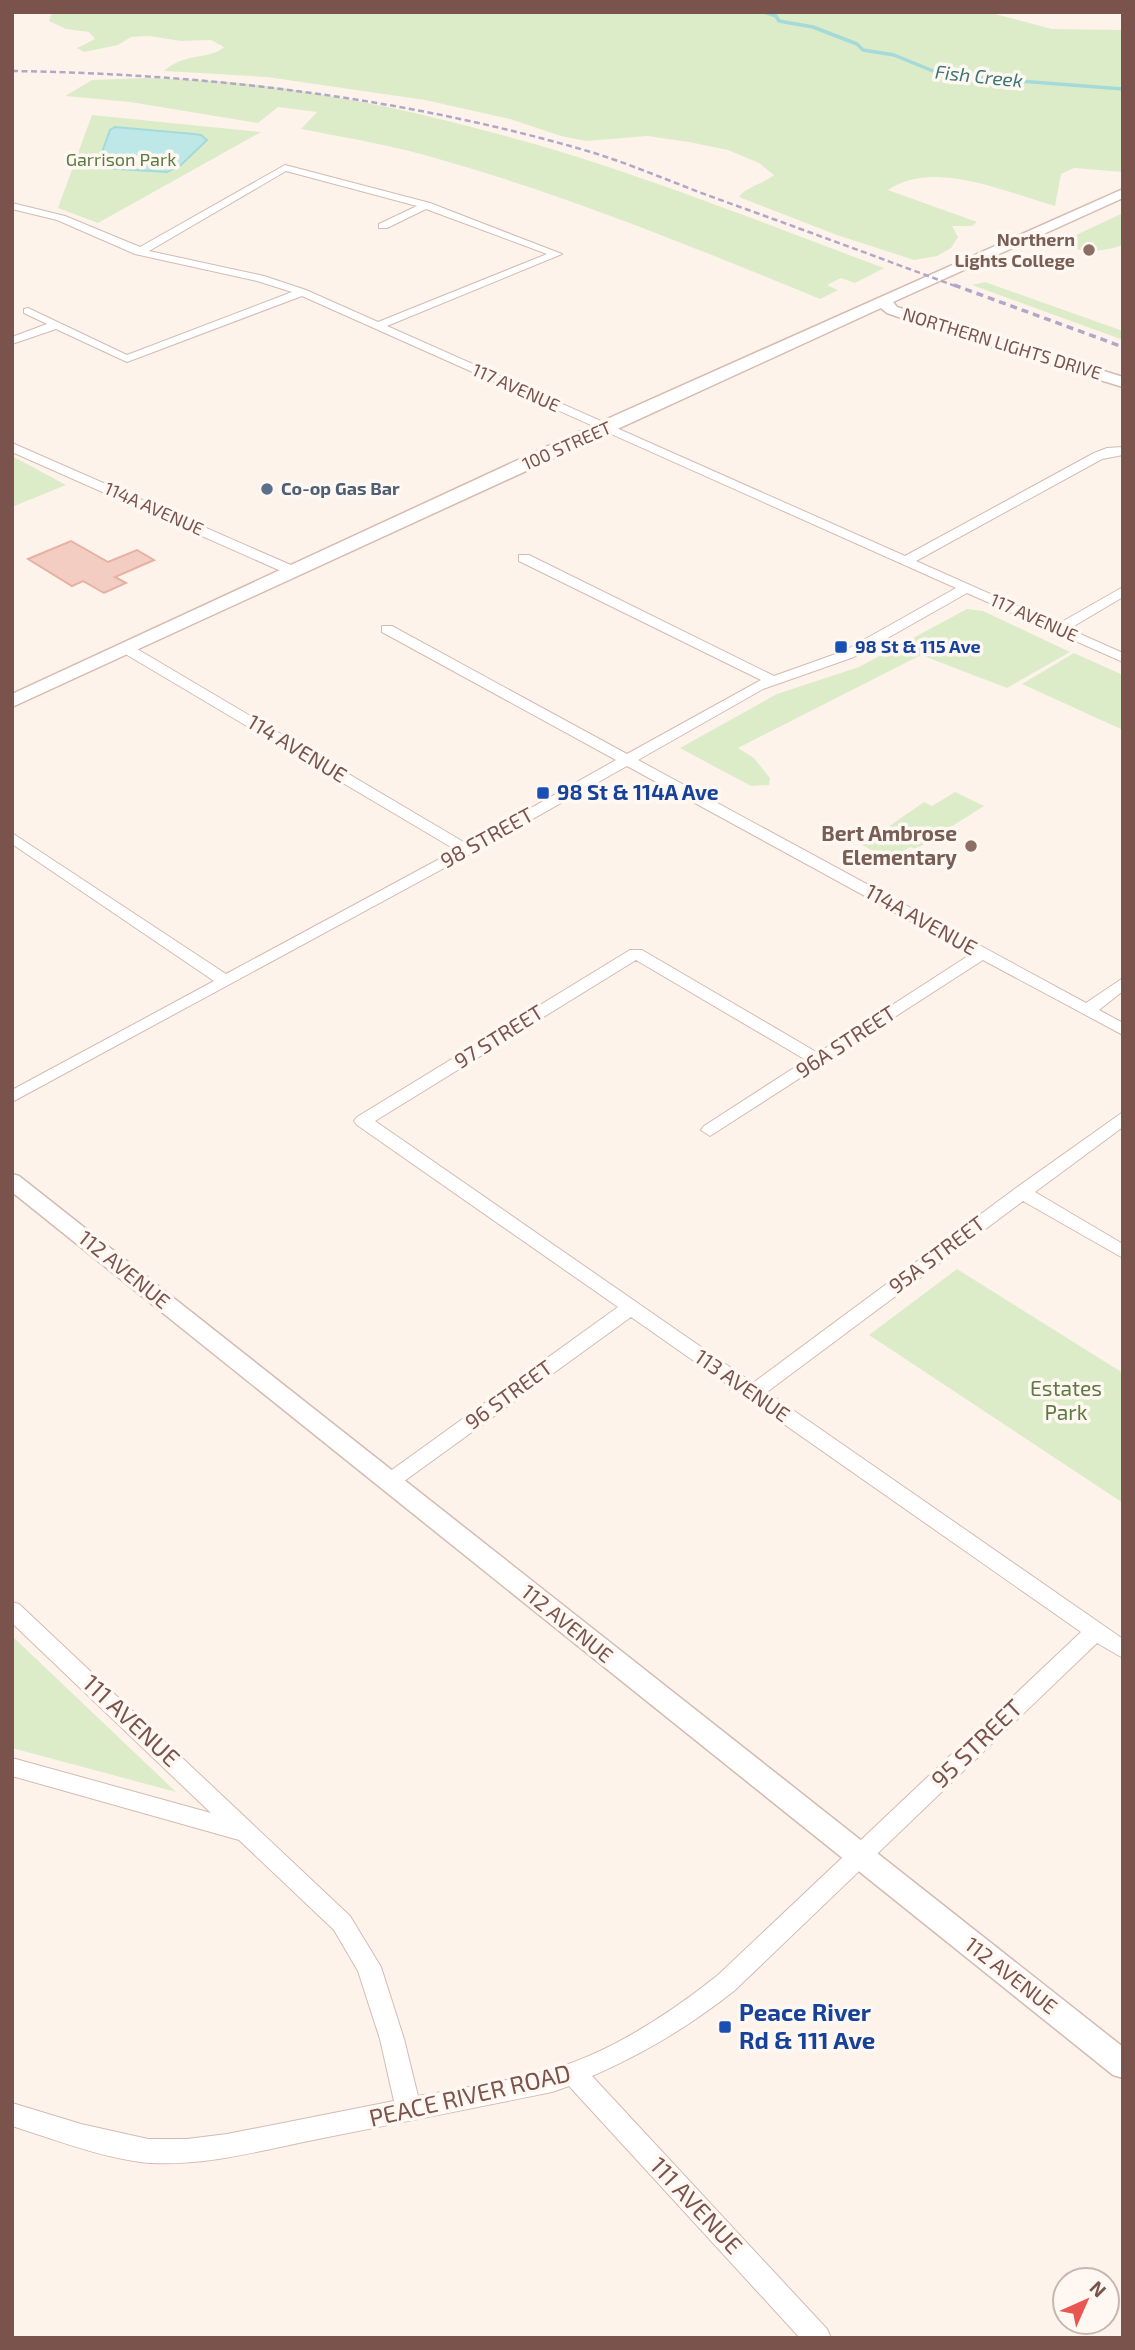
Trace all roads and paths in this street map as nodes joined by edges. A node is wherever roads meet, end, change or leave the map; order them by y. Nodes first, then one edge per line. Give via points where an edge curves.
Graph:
1 (1123, 193) edge
2 (426, 205) junction
3 (12, 206) edge
4 (383, 226) dead end
5 (139, 252) junction
6 (925, 283) junction
7 (302, 292) junction
8 (884, 302) junction
9 (28, 311) dead end
10 (853, 316) junction
11 (929, 323) junction
12 (55, 324) junction
13 (377, 326) junction
14 (1009, 340) junction
15 (12, 341) edge
16 (1123, 382) edge
17 (604, 427) junction
18 (12, 447) edge
19 (1119, 451) edge
20 (524, 558) dead end
21 (906, 561) junction
22 (295, 572) junction
23 (966, 588) junction
24 (1123, 592) edge
25 (387, 629) dead end
26 (1059, 629) junction
27 (127, 649) junction
28 (1123, 658) edge
29 (772, 680) junction
30 (12, 701) edge
31 (627, 759) junction
32 (12, 837) edge
33 (467, 850) junction
34 (982, 954) junction
35 (224, 980) junction
36 (1123, 984) edge
37 (1087, 1011) junction
38 (1123, 1030) edge
39 (818, 1060) junction
40 (12, 1097) edge
41 (1123, 1118) edge
42 (363, 1121) joint
43 (710, 1130) dead end
44 (12, 1181) edge
45 (1022, 1192) junction
46 (1123, 1252) edge
47 (630, 1308) junction
48 (752, 1393) junction
49 (388, 1482) junction
50 (12, 1610) edge
51 (1096, 1631) junction
52 (1123, 1650) edge
53 (12, 1767) edge
54 (249, 1833) junction
55 (859, 1856) junction
56 (1123, 2065) edge
57 (574, 2074) junction
58 (409, 2111) junction
59 (12, 2114) edge
60 (818, 2338) edge

1 - 6 main road, 100 STREET
2 - 4 street
2 - 5 street via 285,168
2 - 13 street via 557,254
3 - 5 street, 117 AVENUE via 61,218
5 - 7 street, 117 AVENUE via 260,278
6 - 8 main road, 100 STREET
6 - 14 main road via 919,293 924,303
7 - 12 street via 127,359
7 - 13 street, 117 AVENUE
8 - 10 main road, 100 STREET
8 - 11 main road, NORTHERN LIGHTS DRIVE via 892,310
8 - 14 main road, NORTHERN LIGHTS DRIVE via 904,304
9 - 12 street
10 - 11 main road
10 - 17 main road, 100 STREET
11 - 16 main road, NORTHERN LIGHTS DRIVE
12 - 15 street
13 - 17 street, 117 AVENUE
14 - 16 main road, NORTHERN LIGHTS DRIVE
17 - 21 street, 117 AVENUE
17 - 22 main road, 100 STREET
18 - 22 street, 114A AVENUE
19 - 21 street via 1098,456
20 - 29 street
21 - 23 street, 117 AVENUE
22 - 27 main road, 100 STREET
23 - 26 street, 117 AVENUE
23 - 29 street, 98 STREET via 849,654
24 - 26 street
25 - 31 street, 114A AVENUE
26 - 28 street, 117 AVENUE
27 - 30 main road, 100 STREET
27 - 33 street, 114 AVENUE
29 - 31 street, 98 STREET
31 - 33 street, 98 STREET
31 - 34 street, 114A AVENUE
32 - 35 street
33 - 35 street, 98 STREET
34 - 37 street, 114A AVENUE
34 - 39 street, 96A STREET
35 - 40 street, 98 STREET
36 - 37 street
37 - 38 street, 114A AVENUE
39 - 42 street, 97 STREET via 636,953
39 - 43 street, 96A STREET
41 - 45 street, 95A STREET
42 - 47 street, 113 AVENUE
44 - 49 street, 112 AVENUE
45 - 46 street
45 - 48 street, 95A STREET
47 - 48 street, 113 AVENUE
47 - 49 street, 96 STREET
48 - 51 street, 113 AVENUE
49 - 55 street, 112 AVENUE
50 - 54 street, 111 AVENUE
51 - 52 street, 113 AVENUE
51 - 55 street, 95 STREET
53 - 54 street, 111 AVENUE
54 - 58 street, 111 AVENUE via 342,1923 369,1967
55 - 56 street, 112 AVENUE
55 - 57 street, PEACE RIVER ROAD via 698,2005 621,2052
57 - 58 street, PEACE RIVER ROAD
57 - 60 street, 111 AVENUE
58 - 59 street, PEACE RIVER ROAD via 187,2151 121,2146

